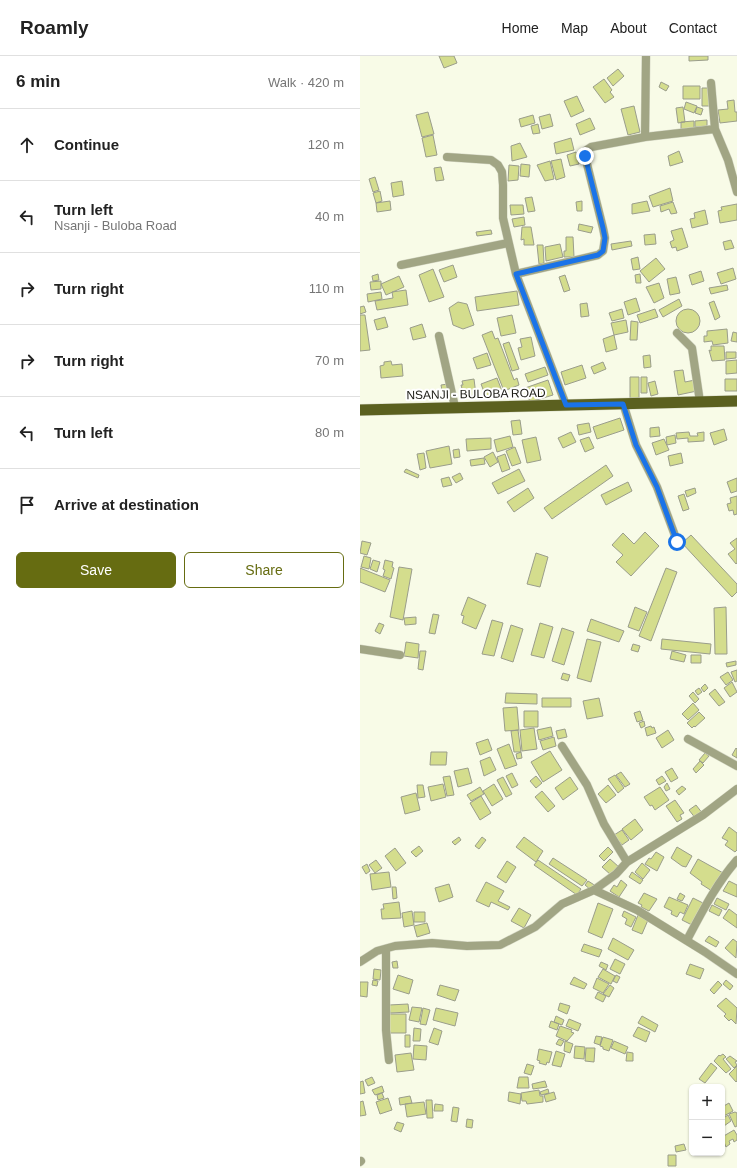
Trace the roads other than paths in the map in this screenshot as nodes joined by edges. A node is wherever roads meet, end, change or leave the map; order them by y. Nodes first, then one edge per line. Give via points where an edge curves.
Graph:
1 (646, 56) edge
2 (711, 83) dead end
3 (715, 129) junction
4 (645, 137) junction
5 (447, 158) dead end
6 (737, 192) edge
7 (508, 243) junction
8 (401, 265) dead end
9 (516, 274) junction
10 (677, 333) dead end
11 (439, 336) dead end
12 (737, 401) edge
13 (700, 402) junction
14 (623, 404) junction
15 (566, 405) junction
16 (455, 408) junction
17 (360, 410) edge
18 (677, 542) dead end
19 (360, 649) edge
20 (400, 655) dead end
21 (688, 739) dead end
22 (562, 746) dead end
23 (737, 766) edge
24 (737, 789) edge
25 (737, 860) edge
26 (627, 862) junction
27 (594, 890) junction
28 (686, 940) junction
29 (386, 949) junction
30 (360, 962) edge
31 (737, 974) edge
32 (389, 1060) dead end

1 - 4 street
2 - 3 street
3 - 4 street
3 - 6 street via 728,160
4 - 9 street via 591,147 585,151 605,238 603,251 598,255
5 - 7 street via 491,160 498,165 502,172 503,218
7 - 8 street
7 - 9 street
9 - 15 street
10 - 13 street via 692,348
11 - 16 street
12 - 13 main road, NSANJI - BULOBA ROAD
13 - 14 main road, NSANJI - BULOBA ROAD
14 - 15 main road, NSANJI - BULOBA ROAD
14 - 18 street via 636,445 657,487
15 - 16 main road, NSANJI - BULOBA ROAD
16 - 17 main road, NSANJI - BULOBA ROAD
19 - 20 street
21 - 23 street
22 - 26 street via 588,785 604,824
24 - 26 street via 703,815
25 - 28 street via 724,874
26 - 27 street via 616,874
27 - 28 street via 637,910
27 - 29 street via 562,904 535,926 500,945 432,943
28 - 31 street
29 - 30 street via 377,951
29 - 32 street via 386,1030

